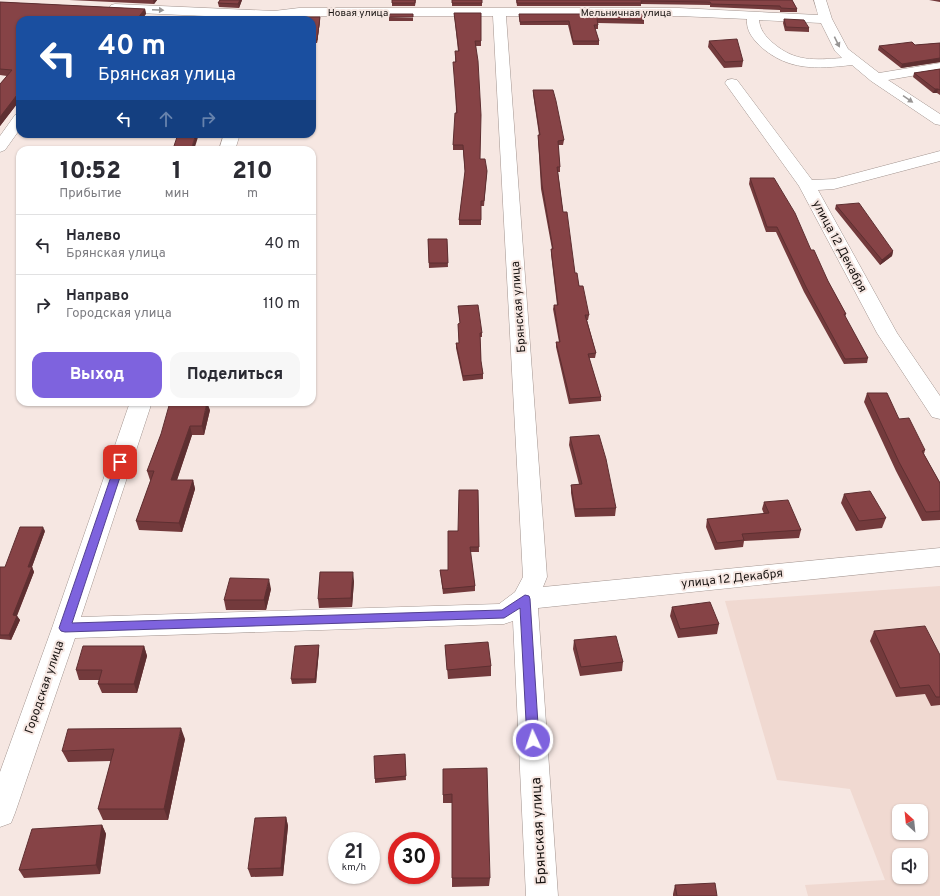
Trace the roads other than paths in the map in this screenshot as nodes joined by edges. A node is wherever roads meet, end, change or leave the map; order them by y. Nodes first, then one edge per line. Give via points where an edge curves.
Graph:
1 (278, 0) edge
2 (820, 0) edge
3 (500, 12) junction
4 (105, 14) edge
5 (256, 16) edge
6 (273, 16) edge
7 (278, 16) edge
8 (753, 17) junction
9 (826, 19) junction
10 (854, 61) junction
11 (940, 67) edge
12 (876, 78) junction
13 (732, 83) dead end
14 (940, 121) edge
15 (16, 124) edge
16 (0, 147) edge
17 (940, 156) edge
18 (807, 185) junction
19 (140, 406) edge
20 (940, 412) edge
21 (940, 557) edge
22 (525, 599) junction
23 (65, 628) junction
24 (0, 813) edge
25 (542, 896) edge

1 - 6 street
2 - 9 street
3 - 7 street, Новая улица via 299,12
3 - 8 street, Мельничная улица via 679,12
3 - 22 street, Брянская улица via 535,578
4 -> 5 street, Новая улица via 120,8
8 - 9 street, Мельничная улица
8 - 10 street via 752,26 759,38 772,51 793,62 818,64
9 -> 10 street via 842,51
10 - 12 street
11 - 12 street
12 -> 14 street
13 - 18 street, улица 12 Декабря
15 - 16 street
17 - 18 street via 834,184
18 - 20 street, улица 12 Декабря via 887,333
19 - 23 street, Городская улица
21 - 22 street, улица 12 Декабря
22 - 23 street, Брянская улица via 504,614
22 - 25 street, Брянская улица
23 - 24 street, Городская улица

